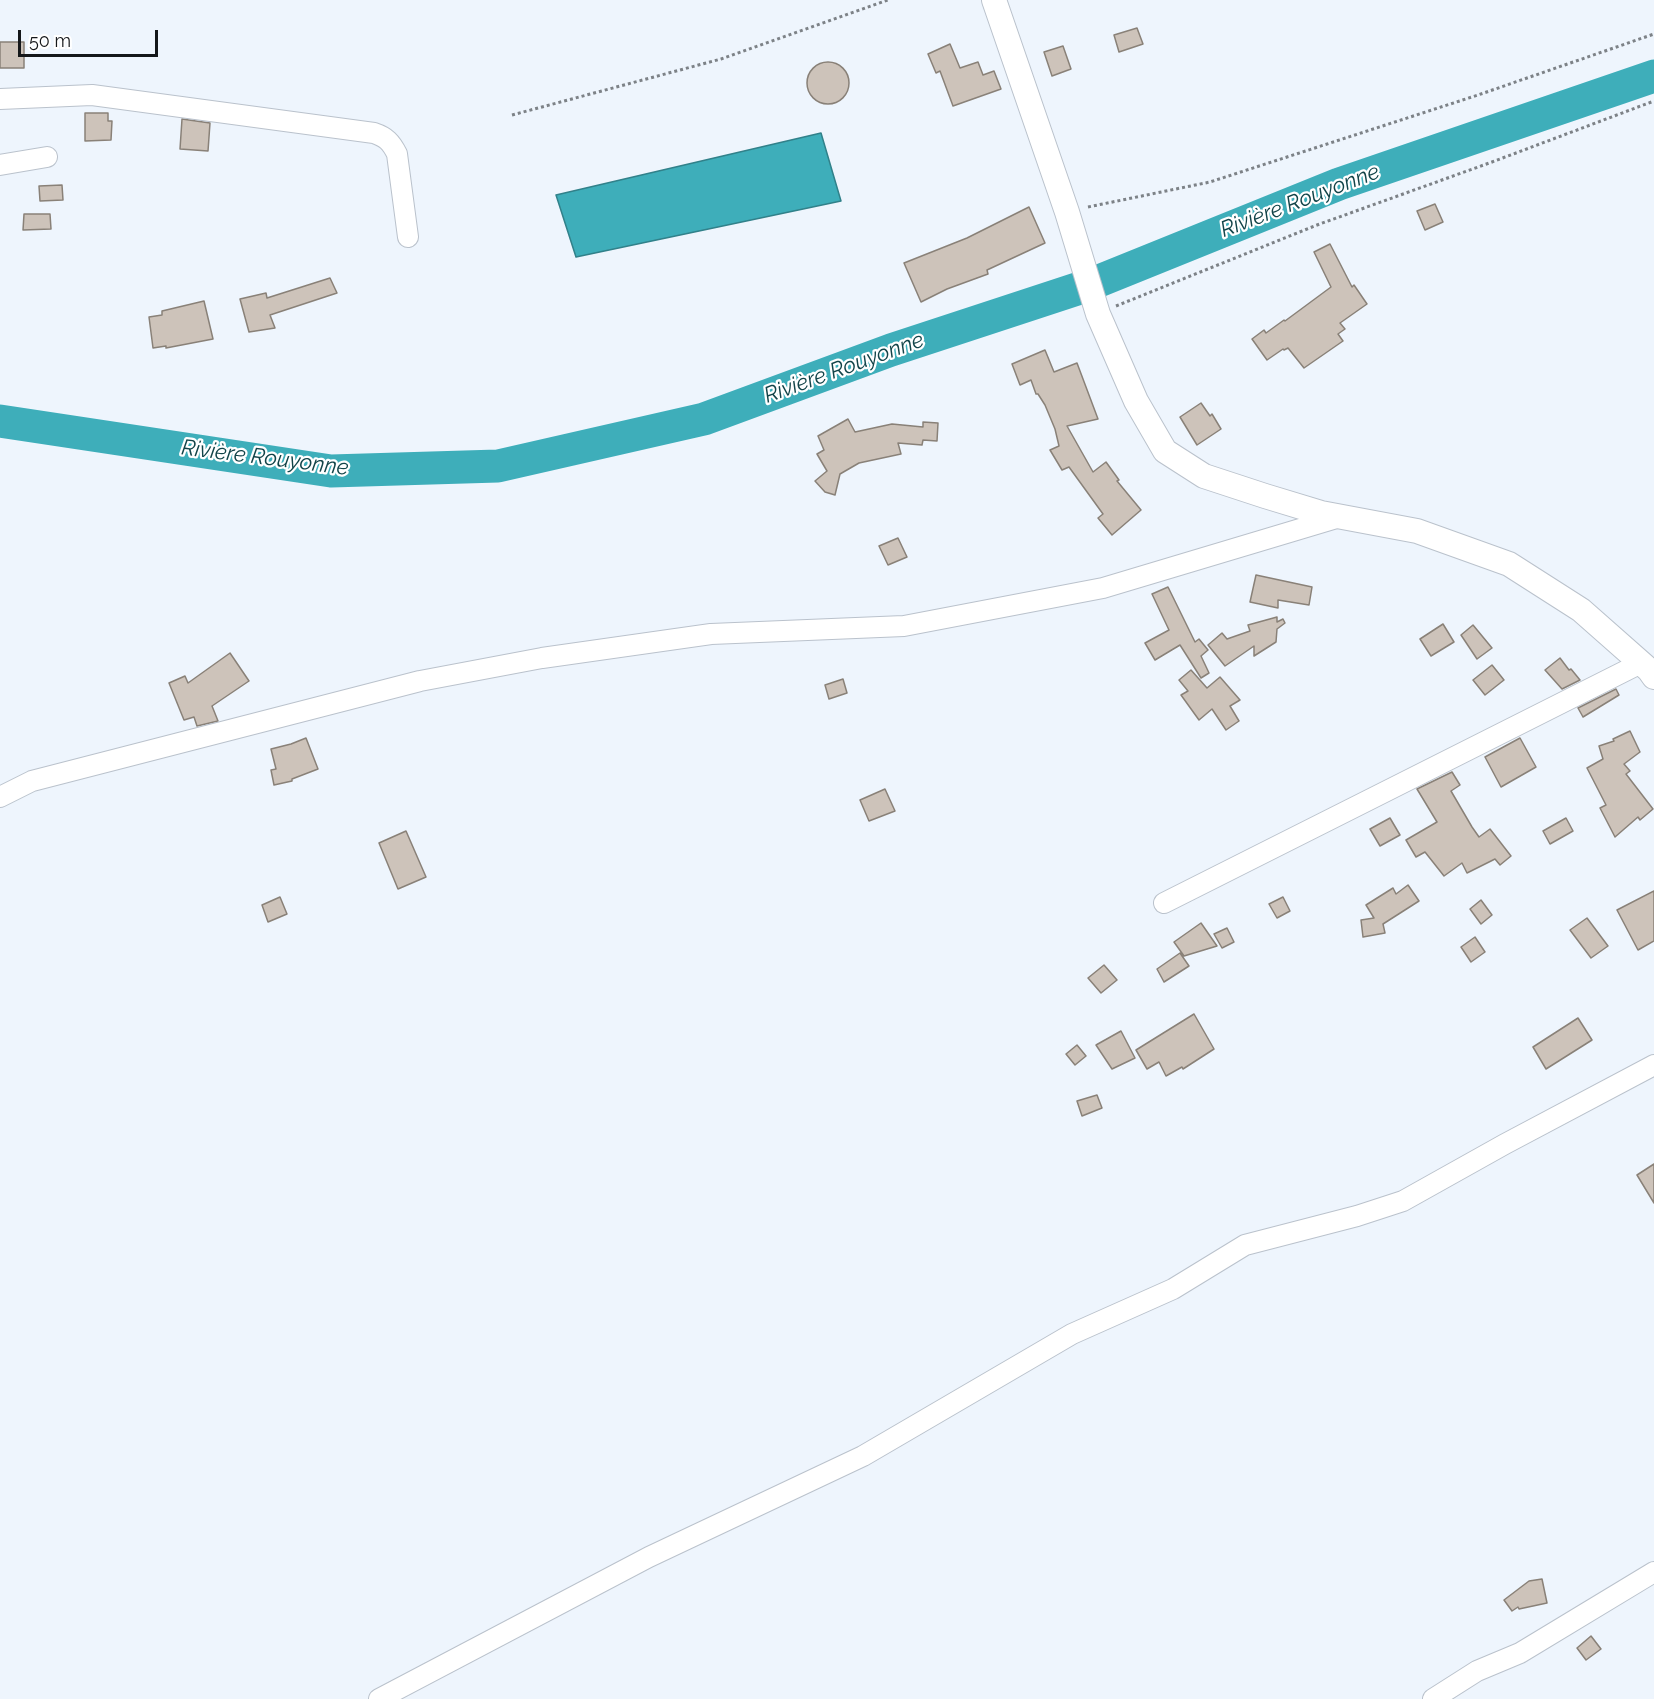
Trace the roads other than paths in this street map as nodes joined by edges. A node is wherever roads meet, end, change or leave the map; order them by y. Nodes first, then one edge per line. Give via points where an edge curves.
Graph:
1 (994, 0) edge
2 (0, 99) edge
3 (47, 157) dead end
4 (0, 165) edge
5 (408, 237) dead end
6 (1341, 517) junction
7 (1647, 670) edge
8 (0, 797) edge
9 (1164, 903) dead end
10 (1654, 1065) edge
11 (1654, 1572) edge
12 (379, 1699) edge
13 (1433, 1699) edge

1 - 6 main road via 1098,314 1136,401 1166,451 1204,476
2 - 5 street via 92,95 383,136 397,153
3 - 4 street
6 - 7 main road via 1417,531 1509,564 1581,610
6 - 8 street via 1103,588 904,626 711,634 542,657 420,681 32,781
7 - 9 street
10 - 12 street via 1403,1201 1245,1245 1173,1289 1072,1334 863,1456 649,1557
11 - 13 street via 1520,1653 1477,1671

